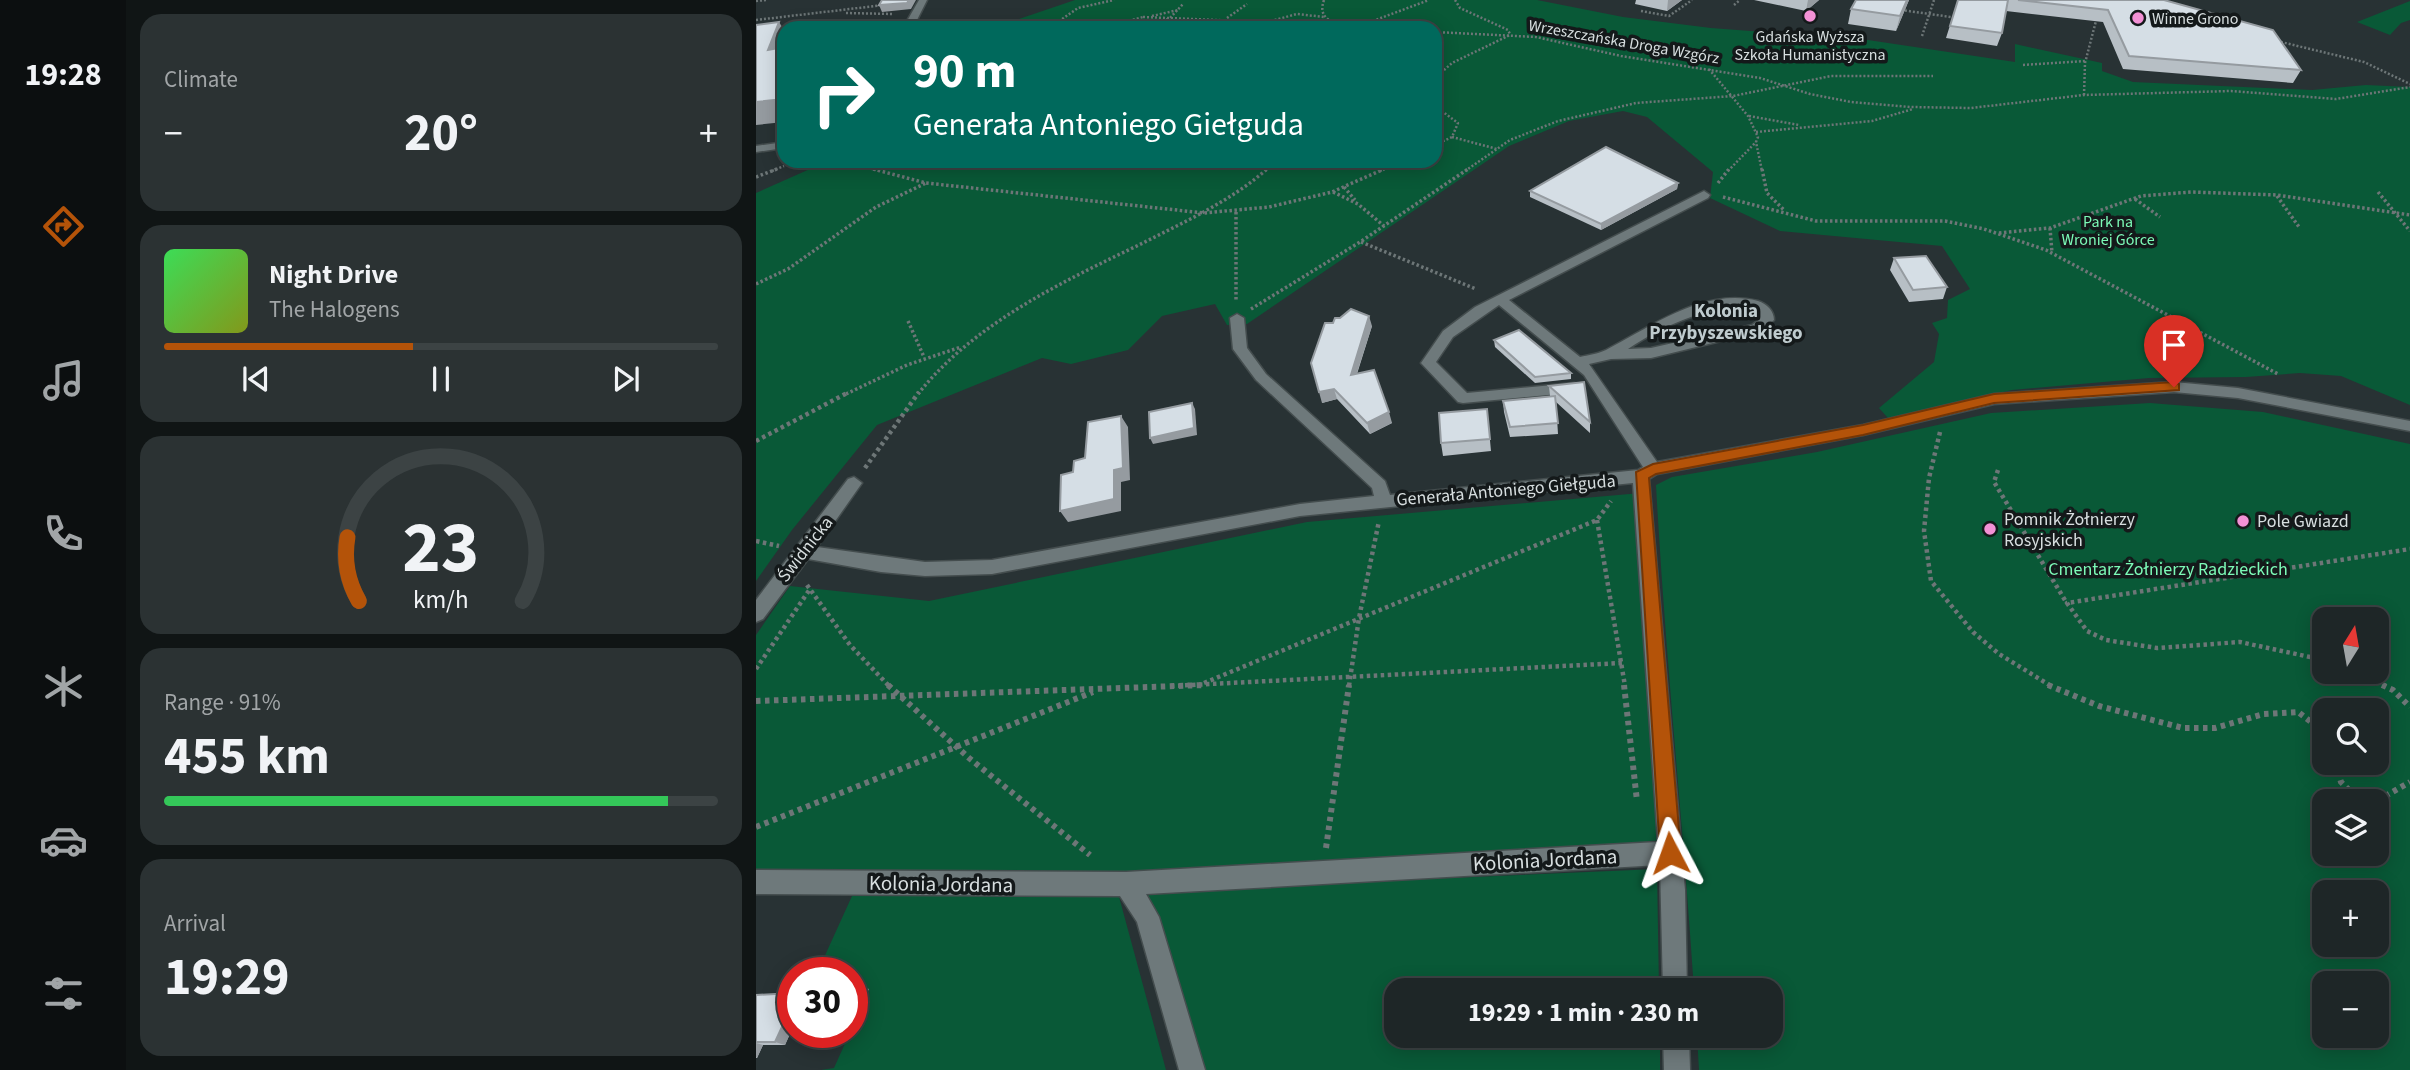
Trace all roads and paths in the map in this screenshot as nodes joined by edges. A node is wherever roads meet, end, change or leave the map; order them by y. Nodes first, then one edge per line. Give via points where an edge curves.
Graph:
1 (766, 0) edge
2 (923, 0) edge
3 (1114, 0) edge
4 (1324, 0) edge
5 (1429, 0) edge
6 (1455, 0) edge
7 (1692, 0) edge
8 (1740, 0) edge
9 (1934, 0) edge
10 (756, 1) edge
11 (1679, 2) edge
12 (1688, 3) junction
13 (1183, 4) dead end
14 (1247, 4) dead end
15 (887, 5) edge
16 (1734, 5) dead end
17 (1894, 9) edge
18 (1178, 10) junction
19 (1245, 11) dead end
20 (1641, 11) dead end
21 (1930, 12) junction
22 (2099, 12) edge
23 (835, 13) junction
24 (901, 15) edge
25 (1235, 15) junction
26 (1143, 17) junction
27 (1324, 17) junction
28 (1170, 18) junction
29 (1223, 19) junction
30 (1963, 19) edge
31 (756, 20) edge
32 (912, 21) edge
33 (1059, 21) edge
34 (1128, 21) edge
35 (1163, 21) edge
36 (1252, 21) edge
37 (1271, 21) edge
38 (1331, 21) edge
39 (1373, 21) edge
40 (1442, 32) edge
41 (1511, 34) junction
42 (1922, 36) dead end
43 (2277, 40) edge
44 (2085, 61) junction
45 (2023, 65) dead end
46 (1709, 68) junction
47 (1442, 72) edge
48 (1933, 76) dead end
49 (1783, 85) junction
50 (2410, 85) edge
51 (2084, 95) junction
52 (1733, 96) junction
53 (1917, 107) junction
54 (1442, 110) edge
55 (1748, 116) junction
56 (1809, 126) junction
57 (1756, 132) junction
58 (1452, 137) junction
59 (1442, 142) edge
60 (1756, 142) junction
61 (777, 146) edge
62 (756, 149) edge
63 (1497, 149) junction
64 (864, 168) edge
65 (1268, 168) edge
66 (1386, 168) edge
67 (775, 169) dead end
68 (756, 177) edge
69 (926, 183) junction
70 (1344, 187) junction
71 (1332, 192) junction
72 (2378, 192) dead end
73 (1704, 195) junction
74 (2277, 195) junction
75 (2135, 199) junction
76 (1357, 204) junction
77 (1236, 212) junction
78 (1787, 212) junction
79 (2393, 212) junction
80 (1203, 213) junction
81 (2410, 215) edge
82 (2160, 217) dead end
83 (1384, 226) junction
84 (2299, 227) dead end
85 (2050, 228) junction
86 (2410, 232) edge
87 (1994, 233) junction
88 (1360, 242) junction
89 (2052, 253) junction
90 (756, 284) edge
91 (1500, 299) junction
92 (1237, 318) junction
93 (908, 321) dead end
94 (966, 345) junction
95 (1608, 354) junction
96 (923, 357) junction
97 (1578, 362) junction
98 (2278, 374) dead end
99 (1596, 384) junction
100 (1941, 423) dead end
101 (2410, 426) edge
102 (756, 441) edge
103 (1998, 470) dead end
104 (1647, 472) junction
105 (854, 483) joint
106 (1618, 489) dead end
107 (1384, 501) junction
108 (1597, 520) junction
109 (2410, 549) edge
110 (806, 552) junction
111 (803, 580) dead end
112 (810, 589) junction
113 (2067, 603) junction
114 (756, 614) edge
115 (1359, 618) junction
116 (2312, 657) edge
117 (1622, 663) junction
118 (756, 669) edge
119 (1352, 676) junction
120 (1200, 684) junction
121 (2381, 684) edge
122 (1099, 690) junction
123 (898, 695) junction
124 (756, 701) edge
125 (2410, 707) edge
126 (2312, 723) edge
127 (956, 749) junction
128 (2339, 775) edge
129 (2410, 782) edge
130 (756, 827) edge
131 (1670, 853) junction
132 (1643, 854) junction
133 (1322, 873) junction
134 (756, 882) edge
135 (1126, 884) junction
136 (1675, 978) edge
137 (1676, 1048) edge
138 (1192, 1070) edge
139 (1677, 1070) edge

1 - 10 path
2 - 32 street
3 - 33 path via 1078,8
4 - 27 path
5 - 39 path
6 - 41 path via 1460,8
7 - 12 path
8 - 16 path
9 - 21 path
11 - 12 path
12 - 20 path via 1669,16
13 - 18 path
14 - 25 path
15 - 23 path
17 - 21 path
18 - 26 path
18 - 28 path
19 - 25 path
21 - 30 path
21 - 42 path
22 - 44 path
23 - 24 path
23 - 31 path
25 - 29 path
26 - 28 path
26 - 34 path
27 - 37 path via 1297,15
27 - 38 path
28 - 29 path
28 - 35 path
29 - 36 path
40 - 41 path, Wrzeszczańska Droga Wzgórz
41 - 46 path, Wrzeszczańska Droga Wzgórz
41 - 47 path
43 - 50 path via 2399,76
44 - 45 path
44 - 51 path
46 - 49 path, Wrzeszczańska Droga Wzgórz
46 - 52 path
48 - 49 path via 1840,75
49 - 52 path
49 - 53 path, Wrzeszczańska Droga Wzgórz via 1851,102
50 - 51 path, Wrzeszczańska Droga Wzgórz via 2336,99 2254,90
51 - 53 path, Wrzeszczańska Droga Wzgórz via 1984,107
52 - 55 path
52 - 63 path via 1636,103 1589,113 1558,121
53 - 56 path via 1872,121
54 - 58 path via 1458,123
55 - 56 path
55 - 57 path
56 - 57 path
57 - 60 path
58 - 59 path
58 - 63 path
60 - 73 path
60 - 78 path via 1767,194
61 - 62 street
63 - 83 path
64 - 69 path
65 - 80 path
66 - 70 path
67 - 68 path
69 - 80 path
69 - 90 path via 877,207 818,249
70 - 71 path
70 - 76 path
71 - 76 path
71 - 77 path
72 - 79 path
73 - 78 path
73 - 91 street
74 - 75 path via 2191,192
74 - 79 path
74 - 84 path
75 - 82 path
75 - 85 path
76 - 83 path
77 - 80 path
77 - 92 path
78 - 87 path via 1816,221 1847,223 1945,221
79 - 81 path
79 - 86 path
80 - 94 path via 1123,253
83 - 88 path
85 - 87 path
85 - 89 path
87 - 89 path
88 - 91 path
88 - 92 path
89 - 98 path
91 - 97 street
91 - 99 street via 1432,352 1428,363 1463,398
92 - 107 street via 1240,349 1261,377 1379,485
93 - 96 path
94 - 96 path
94 - 105 path via 918,394
95 - 95 street via 1651,353 1757,328 1767,314 1750,302 1719,305 1642,334
95 - 97 street
96 - 102 path
97 - 99 street
99 - 104 street
100 - 126 path via 1924,531 1931,581 1973,632 1999,654 2060,692 2183,728 2216,728 2264,715 2298,712
101 - 104 street, Generała Antoniego Giełguda via 2238,393 2174,387 1994,399
103 - 113 path via 1994,482
104 - 107 street, Generała Antoniego Giełguda
104 - 131 street
105 - 110 street, Świdnicka
106 - 108 path
107 - 110 street, Generała Antoniego Giełguda via 1300,510 992,567 925,569
107 - 115 path
108 - 115 path
108 - 117 path
109 - 113 path
110 - 114 street, Świdnicka
111 - 112 path
112 - 118 path
112 - 123 path via 855,650
113 - 116 path via 2087,631 2106,640 2157,648 2240,642
115 - 119 path
115 - 120 path
117 - 119 path
117 - 132 path
119 - 120 path
119 - 133 path
120 - 122 path
121 - 125 path
122 - 123 path
122 - 127 path
123 - 124 path
123 - 127 path
127 - 130 path
127 - 135 path
128 - 129 path via 2358,799 2380,799
131 - 132 street, Kolonia Jordana
131 - 136 street
132 - 133 street, Kolonia Jordana
133 - 135 street, Kolonia Jordana
134 - 135 street, Kolonia Jordana
135 - 138 street via 1147,917
137 - 139 street

